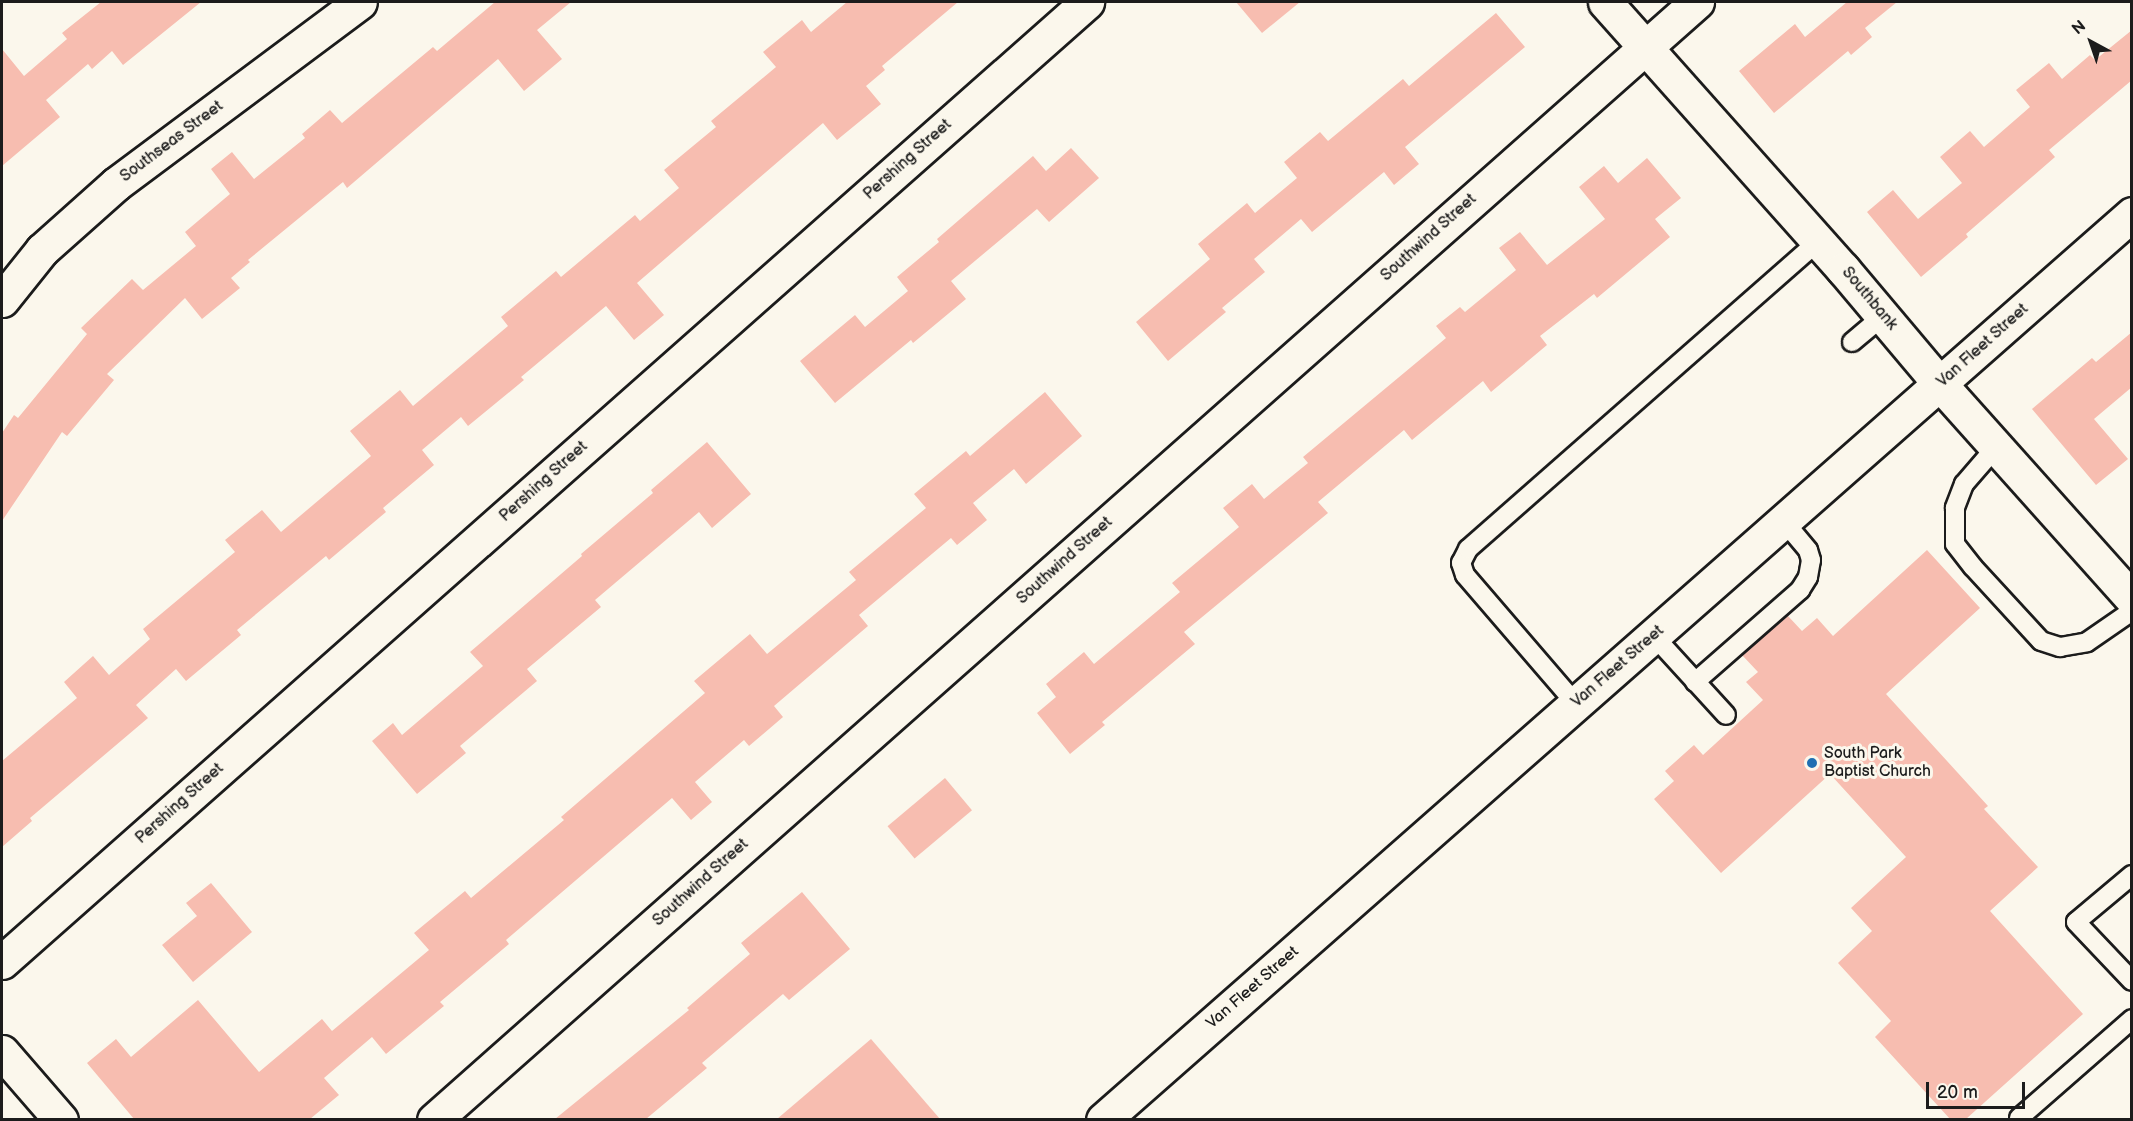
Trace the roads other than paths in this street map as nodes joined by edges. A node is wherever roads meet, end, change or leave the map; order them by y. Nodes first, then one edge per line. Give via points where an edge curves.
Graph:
1 (360, 2) edge
2 (1087, 2) edge
3 (1605, 2) edge
4 (1697, 2) edge
5 (1645, 47) junction
6 (2132, 214) edge
7 (1819, 242) junction
8 (2, 300) edge
9 (1882, 316) junction
10 (1852, 342) dead end
11 (1940, 384) junction
12 (1996, 447) junction
13 (1784, 521) junction
14 (2132, 599) edge
15 (2132, 611) edge
16 (1653, 635) junction
17 (1695, 682) junction
18 (1576, 704) junction
19 (1726, 715) dead end
20 (2132, 874) edge
21 (2, 962) edge
22 (2132, 981) edge
23 (2132, 1019) edge
24 (2, 1052) edge
25 (443, 1116) edge
26 (2019, 1118) dead end
27 (61, 1119) edge
28 (1103, 1119) edge

1 - 8 street, Southseas Street via 116,184 42,250
2 - 21 street, Pershing Street
3 - 5 street, Southbank
4 - 5 street, Southwind Street
5 - 7 street, Southbank
5 - 25 street, Southwind Street
6 - 11 street, Van Fleet Street
7 - 9 street, Southbank
7 - 18 lane via 1468,549 1461,563 1465,575
9 - 10 lane
9 - 11 street, Southbank
11 - 12 street, Southbank
11 - 13 street, Van Fleet Street
12 - 14 street, Southbank
12 - 15 lane via 1964,484 1955,508 1955,544 1973,567 2041,641 2060,648 2087,642
13 - 16 street, Van Fleet Street
13 - 17 lane via 1808,550 1808,577 1800,590
16 - 17 lane
16 - 18 street, Van Fleet Street
17 - 19 lane
18 - 28 street, Van Fleet Street
20 - 22 lane via 2076,922
23 - 26 lane
24 - 27 street

